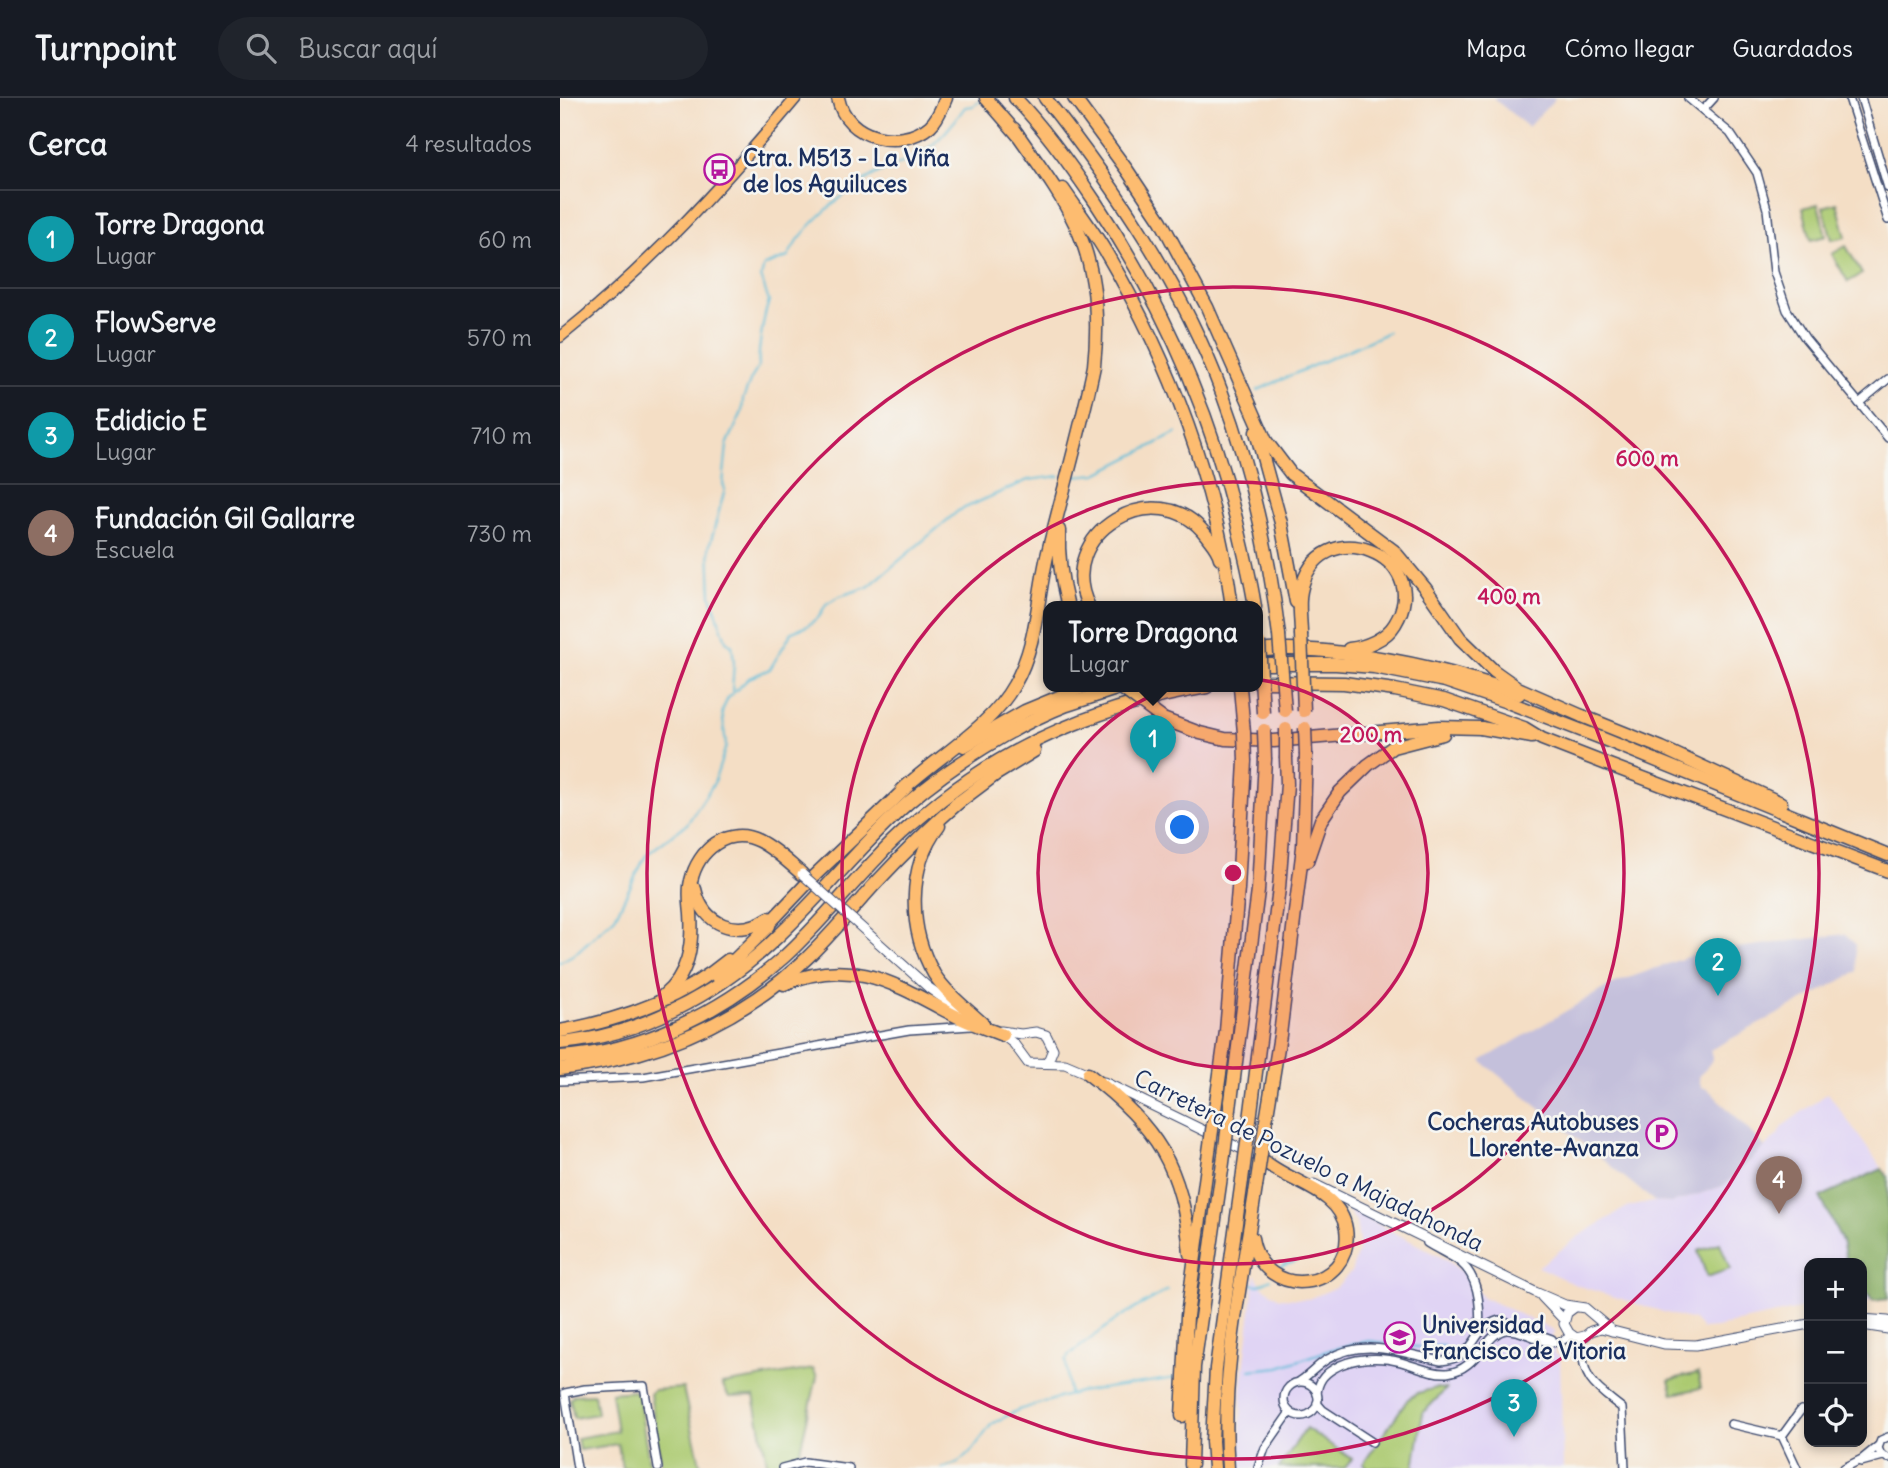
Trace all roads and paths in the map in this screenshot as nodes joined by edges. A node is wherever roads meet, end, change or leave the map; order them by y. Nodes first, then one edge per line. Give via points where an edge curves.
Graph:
1 (796, 98) edge
2 (838, 98) edge
3 (947, 98) edge
4 (986, 98) edge
5 (1015, 98) edge
6 (1045, 98) edge
7 (1074, 98) edge
8 (1688, 98) edge
9 (1714, 98) edge
10 (1849, 98) edge
11 (1861, 98) edge
12 (1703, 110) junction
13 (1014, 129) junction
14 (1888, 188) edge
15 (1888, 220) edge
16 (560, 337) edge
17 (1888, 379) edge
18 (1242, 388) junction
19 (1859, 403) junction
20 (1888, 438) edge
21 (1061, 501) junction
22 (1066, 601) edge
23 (1086, 601) edge
24 (1231, 601) edge
25 (1232, 601) edge
26 (1254, 601) edge
27 (1301, 634) junction
28 (1263, 643) edge
29 (1330, 650) junction
30 (1263, 664) edge
31 (1263, 682) edge
32 (1068, 692) edge
33 (1106, 692) edge
34 (1125, 692) edge
35 (1181, 692) edge
36 (1240, 692) edge
37 (1262, 692) edge
38 (1160, 696) junction
39 (1582, 716) junction
40 (1480, 728) junction
41 (1542, 739) junction
42 (902, 790) junction
43 (959, 802) junction
44 (1888, 853) edge
45 (695, 867) junction
46 (1888, 871) edge
47 (802, 874) joint
48 (1298, 888) junction
49 (789, 904) junction
50 (769, 926) junction
51 (768, 992) junction
52 (642, 1010) junction
53 (663, 1014) junction
54 (984, 1025) junction
55 (560, 1031) edge
56 (1028, 1034) junction
57 (1003, 1035) joint
58 (560, 1043) edge
59 (1053, 1049) junction
60 (1019, 1050) junction
61 (560, 1057) edge
62 (1045, 1063) junction
63 (1065, 1064) junction
64 (560, 1069) edge
65 (1088, 1074) junction
66 (560, 1081) edge
67 (1262, 1159) junction
68 (1250, 1228) junction
69 (1419, 1235) junction
70 (1191, 1279) junction
71 (1535, 1292) junction
72 (1576, 1307) junction
73 (1593, 1316) junction
74 (1867, 1319) edge
75 (1564, 1320) junction
76 (1888, 1321) edge
77 (1804, 1326) edge
78 (1867, 1326) edge
79 (1888, 1329) edge
80 (1612, 1331) junction
81 (1479, 1332) junction
82 (1581, 1337) junction
83 (1552, 1339) dead end
84 (1300, 1381) junction
85 (1317, 1399) junction
86 (1801, 1410) dead end
87 (1312, 1411) junction
88 (1290, 1412) junction
89 (1731, 1424) dead end
90 (1888, 1427) edge
91 (1782, 1436) junction
92 (1886, 1438) edge
93 (1878, 1446) junction
94 (1885, 1457) edge
95 (810, 1464) edge
96 (1191, 1467) edge
97 (577, 1468) edge
98 (658, 1468) edge
99 (782, 1468) edge
100 (849, 1468) edge
101 (1214, 1468) edge
102 (1228, 1468) edge
103 (1258, 1468) edge
104 (1625, 1468) edge
105 (1797, 1468) edge
106 (1844, 1468) edge

1 - 16 main road via 678,230 615,292
2 - 3 highway via 849,121 864,133 887,140 910,138 930,125
4 - 13 highway
5 - 26 highway via 1077,174 1126,248 1169,326 1232,497
6 - 101 highway, bridge via 1141,230 1186,312 1222,392 1252,489 1279,635 1287,784 1279,888 1216,1368
7 - 18 highway via 1161,221 1207,307
8 - 12 street
9 - 12 street
10 - 15 street
11 - 14 street
12 - 19 street via 1730,133 1757,173 1767,209 1774,272 1787,310
13 - 21 highway via 1076,225 1096,306 1094,366
13 - 25 highway via 1062,187 1108,256 1149,335 1183,411 1212,502
17 - 19 street
18 - 27 highway via 1281,523
18 - 39 highway via 1266,440 1291,474 1394,551 1460,638 1494,671 1518,688
19 - 20 street
21 - 22 highway via 1058,554
21 - 42 highway via 1034,631 1014,685 971,733
23 - 24 highway via 1082,577 1086,553 1097,534 1117,517 1146,508 1174,511 1198,524 1218,551
27 - 29 highway via 1301,590 1312,566 1324,554 1344,547 1361,546 1377,552 1390,562 1400,580 1401,615 1381,639 1361,648
27 - 48 highway, bridge via 1306,755
28 - 29 highway
29 - 39 highway via 1441,669
30 - 44 highway via 1336,664 1445,681
31 - 41 highway via 1321,681 1395,690 1474,710
32 - 42 highway via 996,727
33 - 53 highway via 1064,706 949,771 876,832 755,957 704,993
34 - 40 highway, bridge via 1163,719 1225,739
35 - 38 highway
36 - 70 highway, bridge via 1245,761 1238,889 1226,1031
37 - 96 highway, bridge via 1265,759 1258,891 1194,1367
38 - 43 highway via 1046,744
38 - 61 highway via 1069,726 968,781 887,848 784,957 713,1009 648,1038
39 - 44 highway
40 - 41 highway
40 - 48 highway via 1393,747 1368,765 1340,792 1321,820
41 - 46 highway
42 - 49 highway
43 - 51 highway
43 - 54 highway via 936,830 922,858 915,913 934,974
45 - 47 highway via 712,844 743,836 767,846
45 - 49 highway via 700,905 718,923 739,929 755,926
45 - 52 highway via 690,883 692,934 684,971 674,987
47 - 54 street, bridge via 937,995
48 - 68 highway, bridge
49 - 50 highway
50 - 52 highway via 718,968
50 - 53 highway via 716,978
51 - 54 highway via 811,974 853,972 893,983
51 - 64 highway via 679,1041 625,1058
52 - 55 highway
53 - 58 highway via 596,1037
54 - 56 street
54 - 57 highway
54 - 66 street via 928,1027 643,1077
56 - 59 street via 1046,1035
56 - 60 street
57 - 60 street
59 - 62 street
59 - 63 street, Carretera de Pozuelo a Majadahonda
60 - 62 street via 1028,1063
62 - 63 street, Carretera de Pozuelo a Majadahonda
63 - 65 street, Carretera de Pozuelo a Majadahonda
65 - 67 street, Carretera de Pozuelo a Majadahonda
65 - 70 highway via 1143,1122 1162,1149 1186,1210
67 - 68 highway via 1333,1204 1346,1227 1346,1244 1341,1259 1329,1272 1298,1283 1281,1279 1263,1265
67 - 69 street, Carretera de Pozuelo a Majadahonda
68 - 102 highway via 1230,1363 1225,1434
69 - 71 street, Carretera de Pozuelo a Majadahonda
69 - 81 street via 1457,1260 1472,1277 1479,1299
70 - 96 highway via 1182,1416
71 - 72 street, Carretera de Pozuelo a Majadahonda
71 - 75 street, Carretera de Pozuelo a Majadahonda
72 - 73 street
72 - 75 street
73 - 80 street
73 - 82 street via 1594,1324
74 - 76 street
75 - 82 street via 1565,1327
77 - 80 street via 1690,1346
78 - 79 street
80 - 82 street via 1601,1328
81 - 83 street via 1506,1320
81 - 84 street via 1469,1350 1451,1360 1392,1349 1358,1350 1328,1359
82 - 85 street via 1552,1343 1516,1331 1499,1332 1476,1359 1447,1373 1385,1359 1352,1361 1322,1377
82 - 104 street via 1586,1375 1622,1408
84 - 85 street via 1314,1388
84 - 88 street via 1284,1393
85 - 87 street
85 - 87 street via 1322,1410 1370,1444
86 - 91 street
87 - 88 street via 1303,1415
88 - 103 street via 1265,1448
89 - 91 street
90 - 92 street
91 - 105 street
92 - 93 street
93 - 94 street
93 - 106 street
94 - 106 street
95 - 99 street
95 - 100 street
97 - 98 street via 565,1393 644,1386

